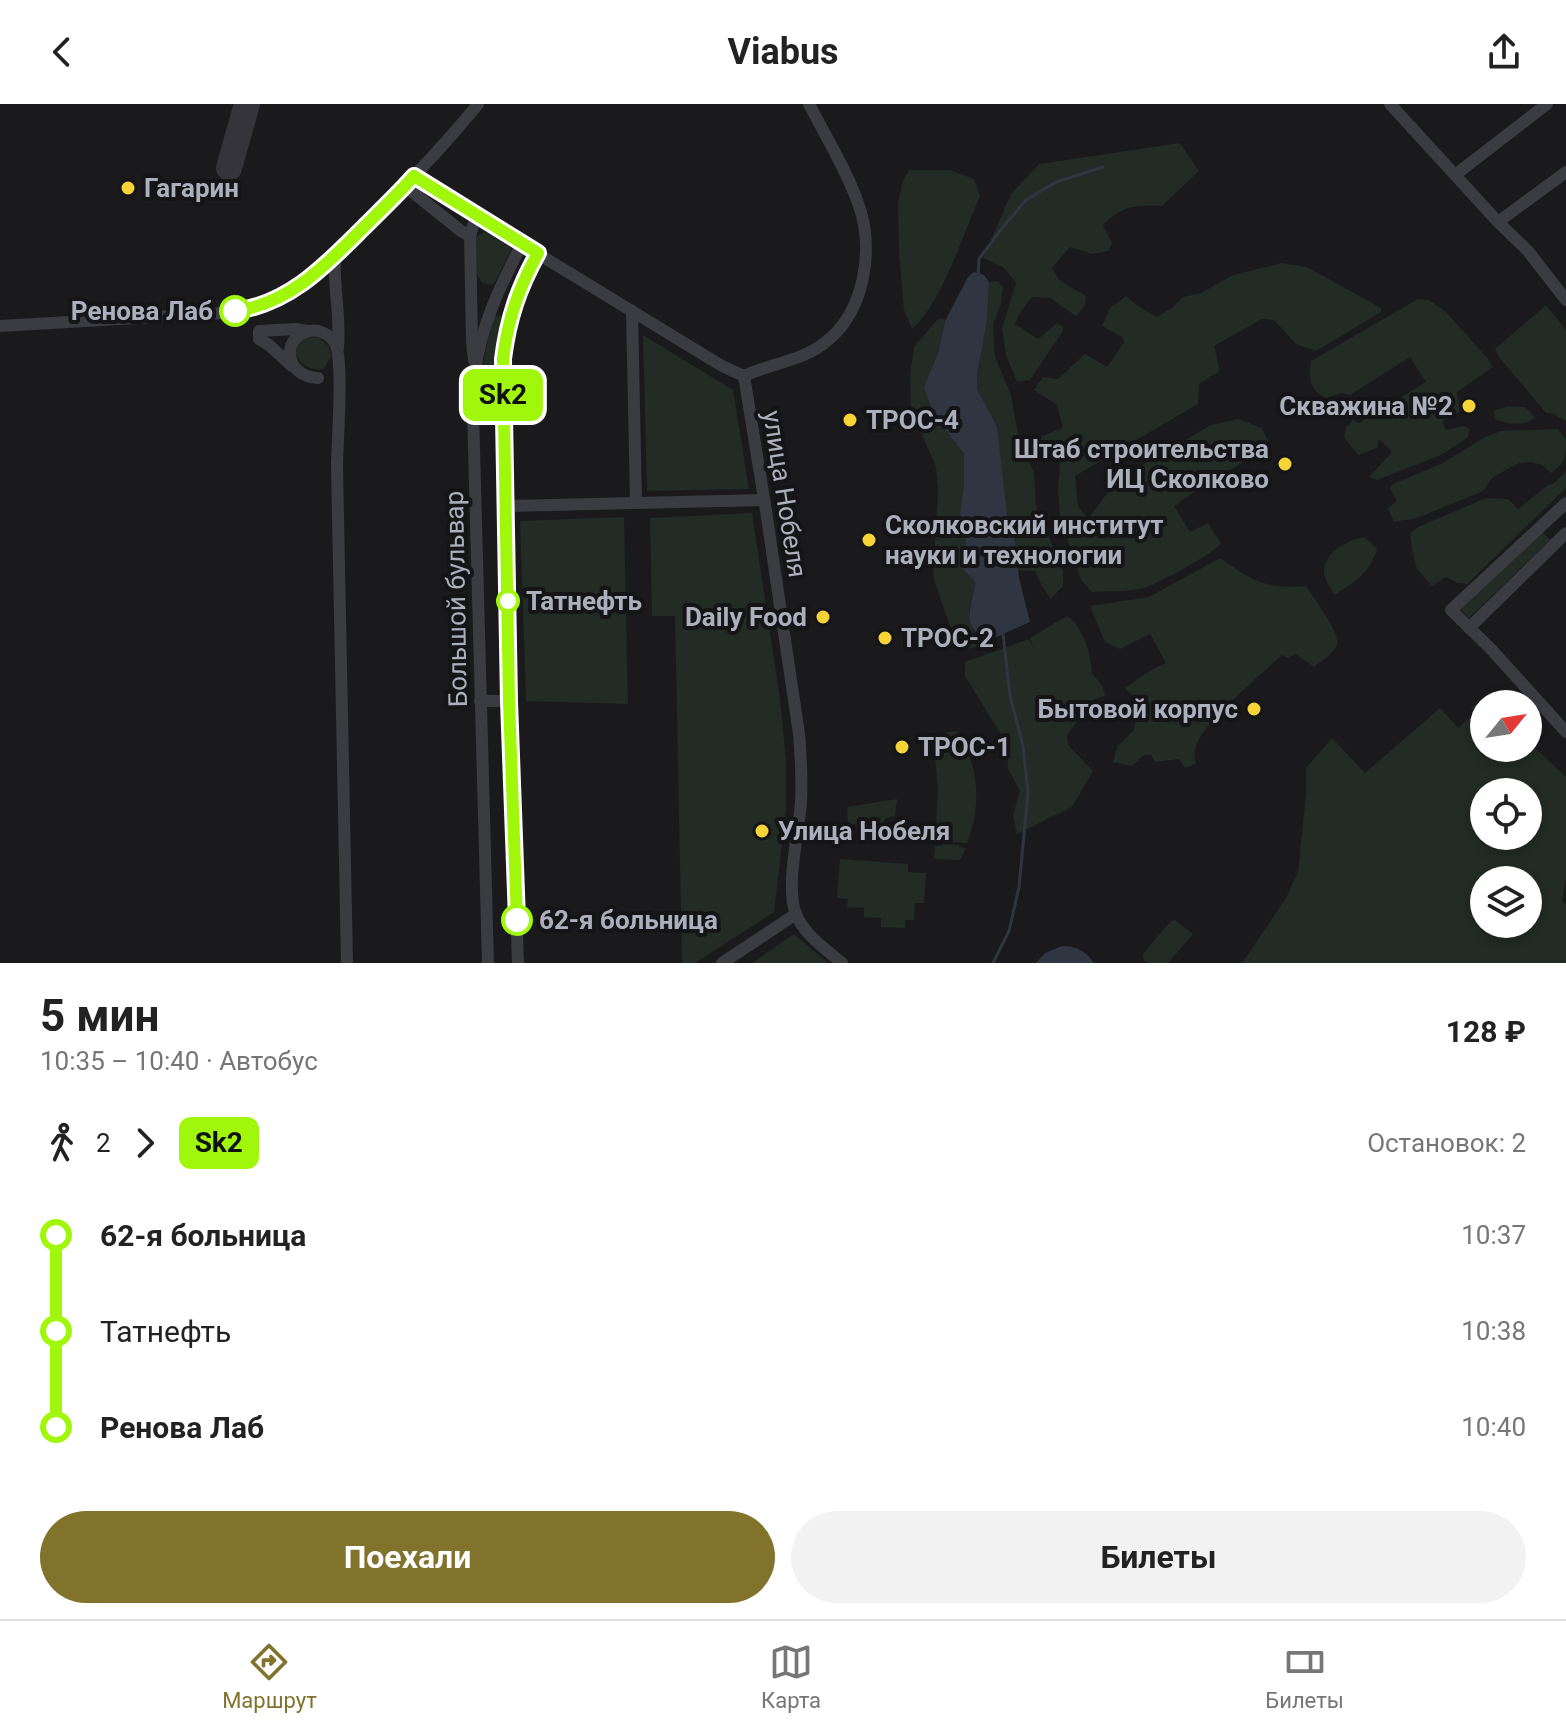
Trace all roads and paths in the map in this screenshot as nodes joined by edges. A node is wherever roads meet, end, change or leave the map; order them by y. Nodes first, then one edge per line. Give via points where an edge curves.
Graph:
1 (478, 104) edge
2 (809, 104) edge
3 (1390, 104) edge
4 (1547, 104) edge
5 (1566, 172) edge
6 (1455, 175) junction
7 (414, 176) junction
8 (405, 186) junction
9 (476, 216) junction
10 (1498, 222) junction
11 (470, 236) junction
12 (522, 244) junction
13 (538, 253) junction
14 (335, 256) junction
15 (485, 286) junction
16 (336, 298) junction
17 (1566, 300) edge
18 (632, 311) junction
19 (0, 326) edge
20 (310, 331) junction
21 (337, 352) junction
22 (294, 368) junction
23 (475, 372) junction
24 (744, 376) junction
25 (318, 378) dead end
26 (764, 500) junction
27 (636, 503) junction
28 (1566, 503) edge
29 (506, 506) junction
30 (1566, 533) edge
31 (1469, 628) junction
32 (480, 701) junction
33 (509, 701) junction
34 (1566, 732) edge
35 (796, 914) junction
36 (347, 963) edge
37 (488, 963) edge
38 (518, 963) edge
39 (722, 963) edge
40 (842, 963) edge

1 - 7 street
2 - 24 street via 859,205 866,248 861,284 848,318 823,344
3 - 6 street
4 - 6 street
5 - 10 street
6 - 10 street
7 - 8 street
7 - 9 street, улица Нобеля
8 - 11 street
8 - 14 street
9 - 11 street
9 - 12 street, улица Нобеля
10 - 17 street
11 - 15 street
12 - 13 street, улица Нобеля
12 - 15 street, Большой бульвар
13 - 18 street, улица Нобеля
13 - 29 street, Большой бульвар via 510,317 503,359
14 - 16 street
14 - 19 street via 293,290 248,309
15 - 23 street, Большой бульвар via 485,329
15 - 23 street via 472,342
16 - 20 street via 330,321
16 - 21 street
18 - 24 street, улица Нобеля
18 - 27 street
20 - 21 street via 329,336
20 - 22 street via 293,342
20 - 22 street via 259,331 259,339
21 - 36 street
22 - 25 street
23 - 32 street, Большой бульвар
24 - 26 street, улица Нобеля
26 - 27 street
26 - 35 street, улица Нобеля via 802,765 792,899
27 - 29 street
28 - 31 street via 1451,610
29 - 33 street, Большой бульвар
30 - 31 street
31 - 34 street
32 - 33 street
32 - 37 street, Большой бульвар
33 - 38 street, Большой бульвар
35 - 39 street
35 - 40 street via 812,938

